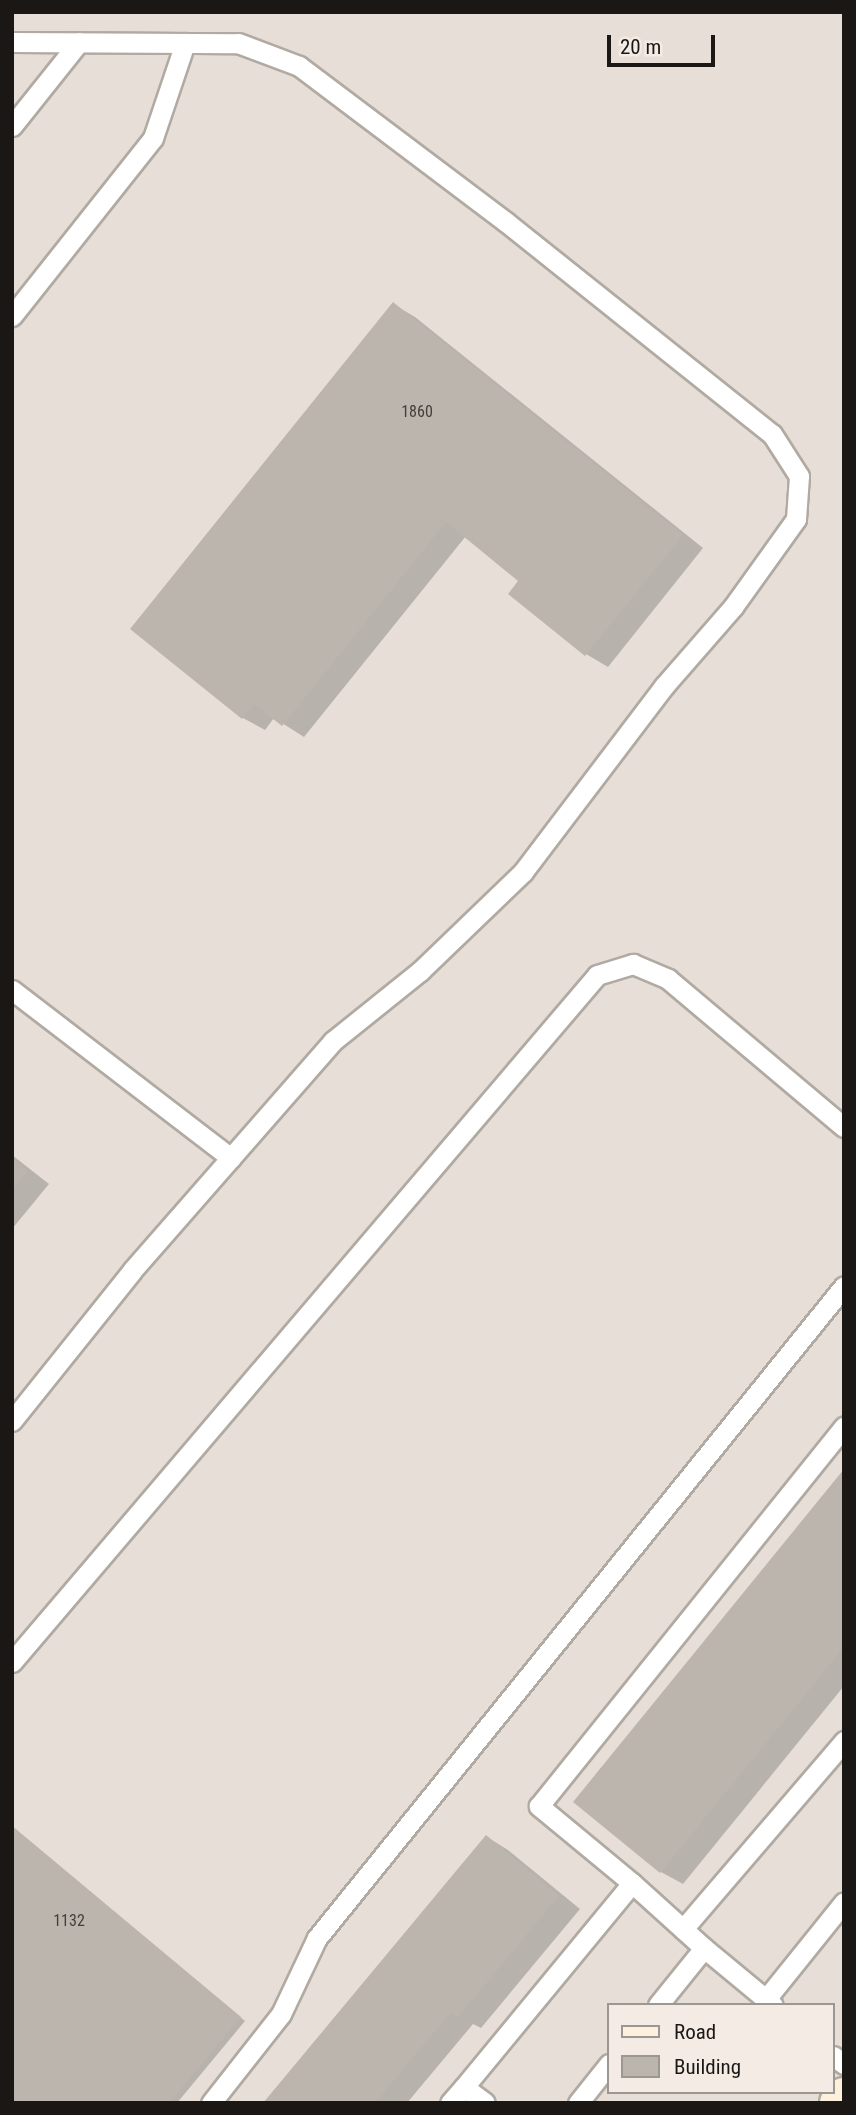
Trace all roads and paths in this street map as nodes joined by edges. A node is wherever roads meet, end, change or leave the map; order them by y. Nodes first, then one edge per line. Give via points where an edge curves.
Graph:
1 (12, 42) edge
2 (79, 42) junction
3 (185, 43) junction
4 (12, 126) edge
5 (12, 316) edge
6 (12, 990) edge
7 (844, 1127) edge
8 (231, 1158) junction
9 (844, 1286) edge
10 (12, 1420) edge
11 (844, 1426) edge
12 (12, 1662) edge
13 (844, 1741) edge
14 (632, 1883) junction
15 (844, 1902) edge
16 (683, 1929) junction
17 (704, 1948) junction
18 (769, 2002) edge
19 (660, 2003) edge
20 (608, 2065) edge
21 (464, 2087) junction
22 (844, 2097) edge
23 (211, 2103) edge
24 (450, 2103) edge
25 (485, 2103) edge
26 (578, 2103) edge
27 (839, 2103) edge

1 - 2 lane
2 - 3 lane
2 - 4 lane
3 - 5 lane via 153,138
3 - 8 lane via 238,43 299,66 506,222 772,433 799,476 796,519 733,607 664,686 523,872 420,971 333,1041
6 - 8 lane
7 - 12 lane via 668,979 633,964 597,975
8 - 10 lane
9 - 23 lane via 317,1938 281,2014
11 - 14 lane via 539,1806
13 - 16 lane
14 - 16 lane
14 - 21 lane
15 - 18 lane
16 - 17 lane
17 - 18 lane
17 - 19 lane
20 - 26 lane
21 - 24 lane
21 - 25 lane
22 - 27 street

